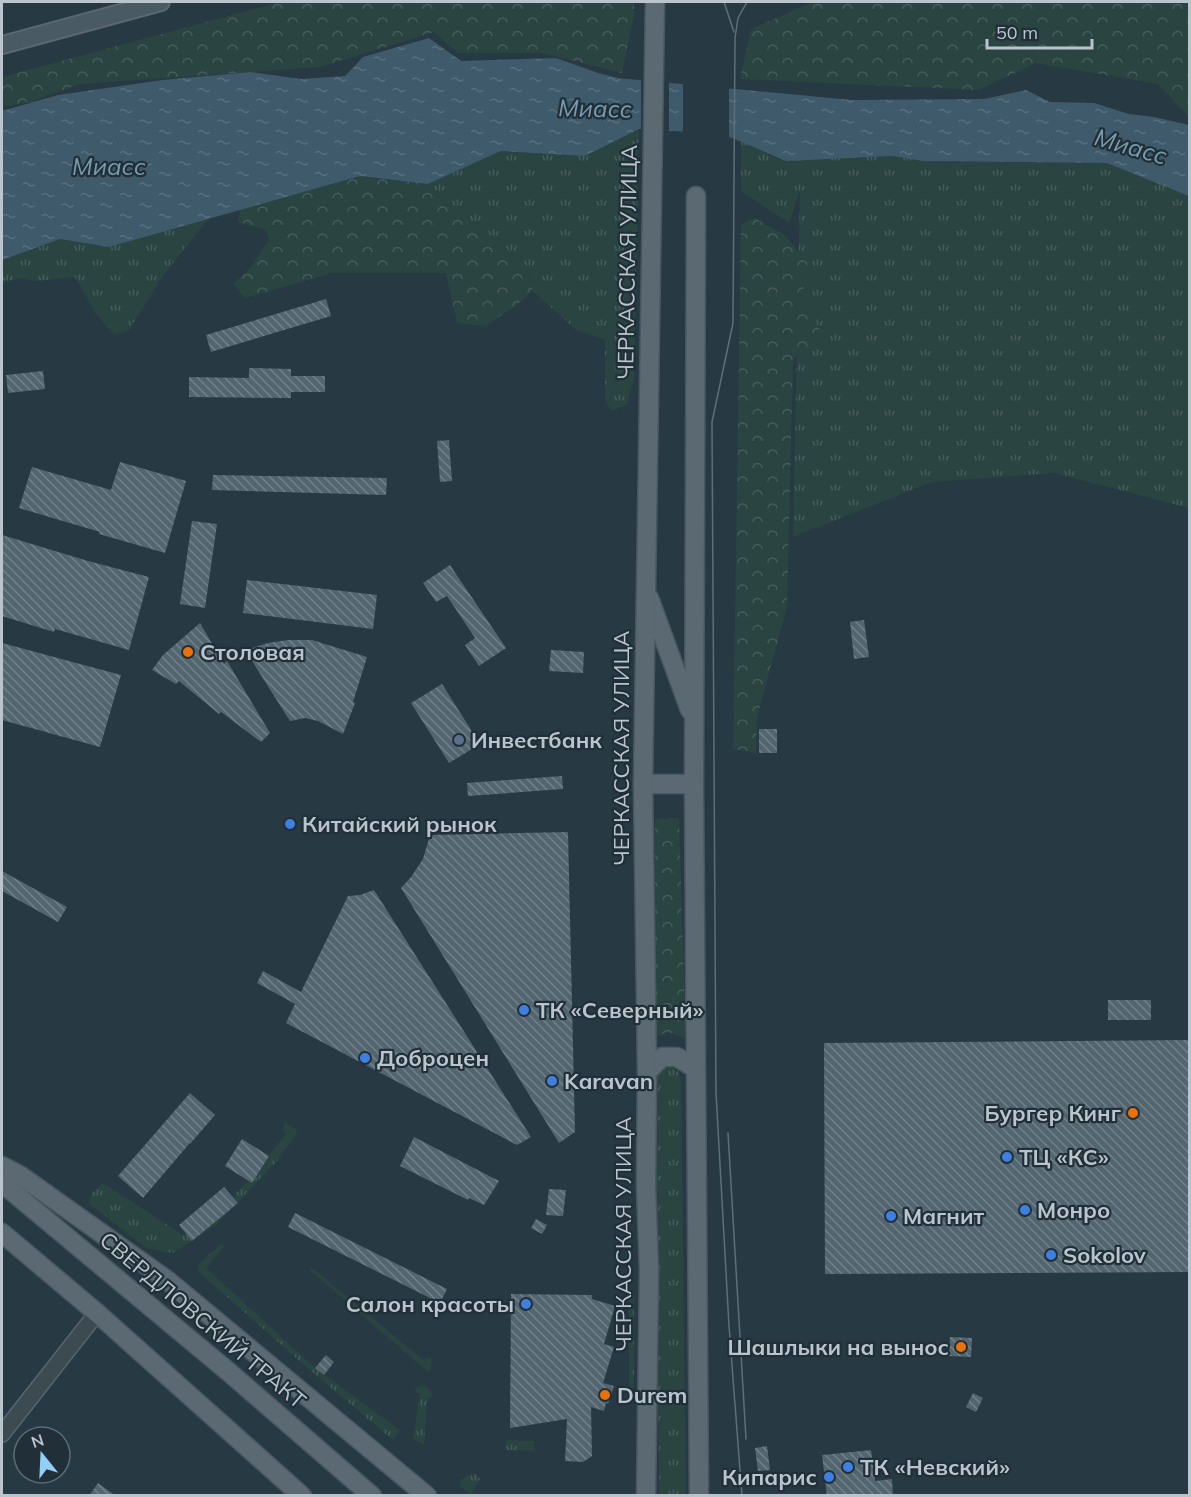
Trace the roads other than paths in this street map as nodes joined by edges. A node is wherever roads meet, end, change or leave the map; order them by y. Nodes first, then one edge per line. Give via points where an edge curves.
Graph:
1 (161, 2) edge
2 (655, 2) edge
3 (2, 45) edge
4 (696, 196) dead end
5 (645, 588) junction
6 (694, 723) junction
7 (643, 784) junction
8 (694, 784) junction
9 (695, 1068) junction
10 (647, 1072) junction
11 (2, 1166) edge
12 (2, 1183) edge
13 (2, 1233) edge
14 (97, 1313) junction
15 (2, 1434) edge
16 (302, 1496) edge
17 (372, 1496) edge
18 (427, 1496) edge
19 (646, 1496) edge
20 (699, 1496) edge

1 - 3 main road
2 - 5 main road, ЧЕРКАССКАЯ УЛИЦА
4 - 6 main road
5 - 6 main road
5 - 7 main road, ЧЕРКАССКАЯ УЛИЦА
6 - 8 main road
7 - 8 main road
7 - 10 main road, ЧЕРКАССКАЯ УЛИЦА
8 - 9 main road
9 - 10 main road via 677,1057 662,1057
9 - 20 main road
10 - 19 main road, ЧЕРКАССКАЯ УЛИЦА
11 - 18 main road via 167,1280
12 - 17 main road, СВЕРДЛОВСКИЙ ТРАКТ
13 - 14 main road
14 - 15 street
14 - 16 main road

